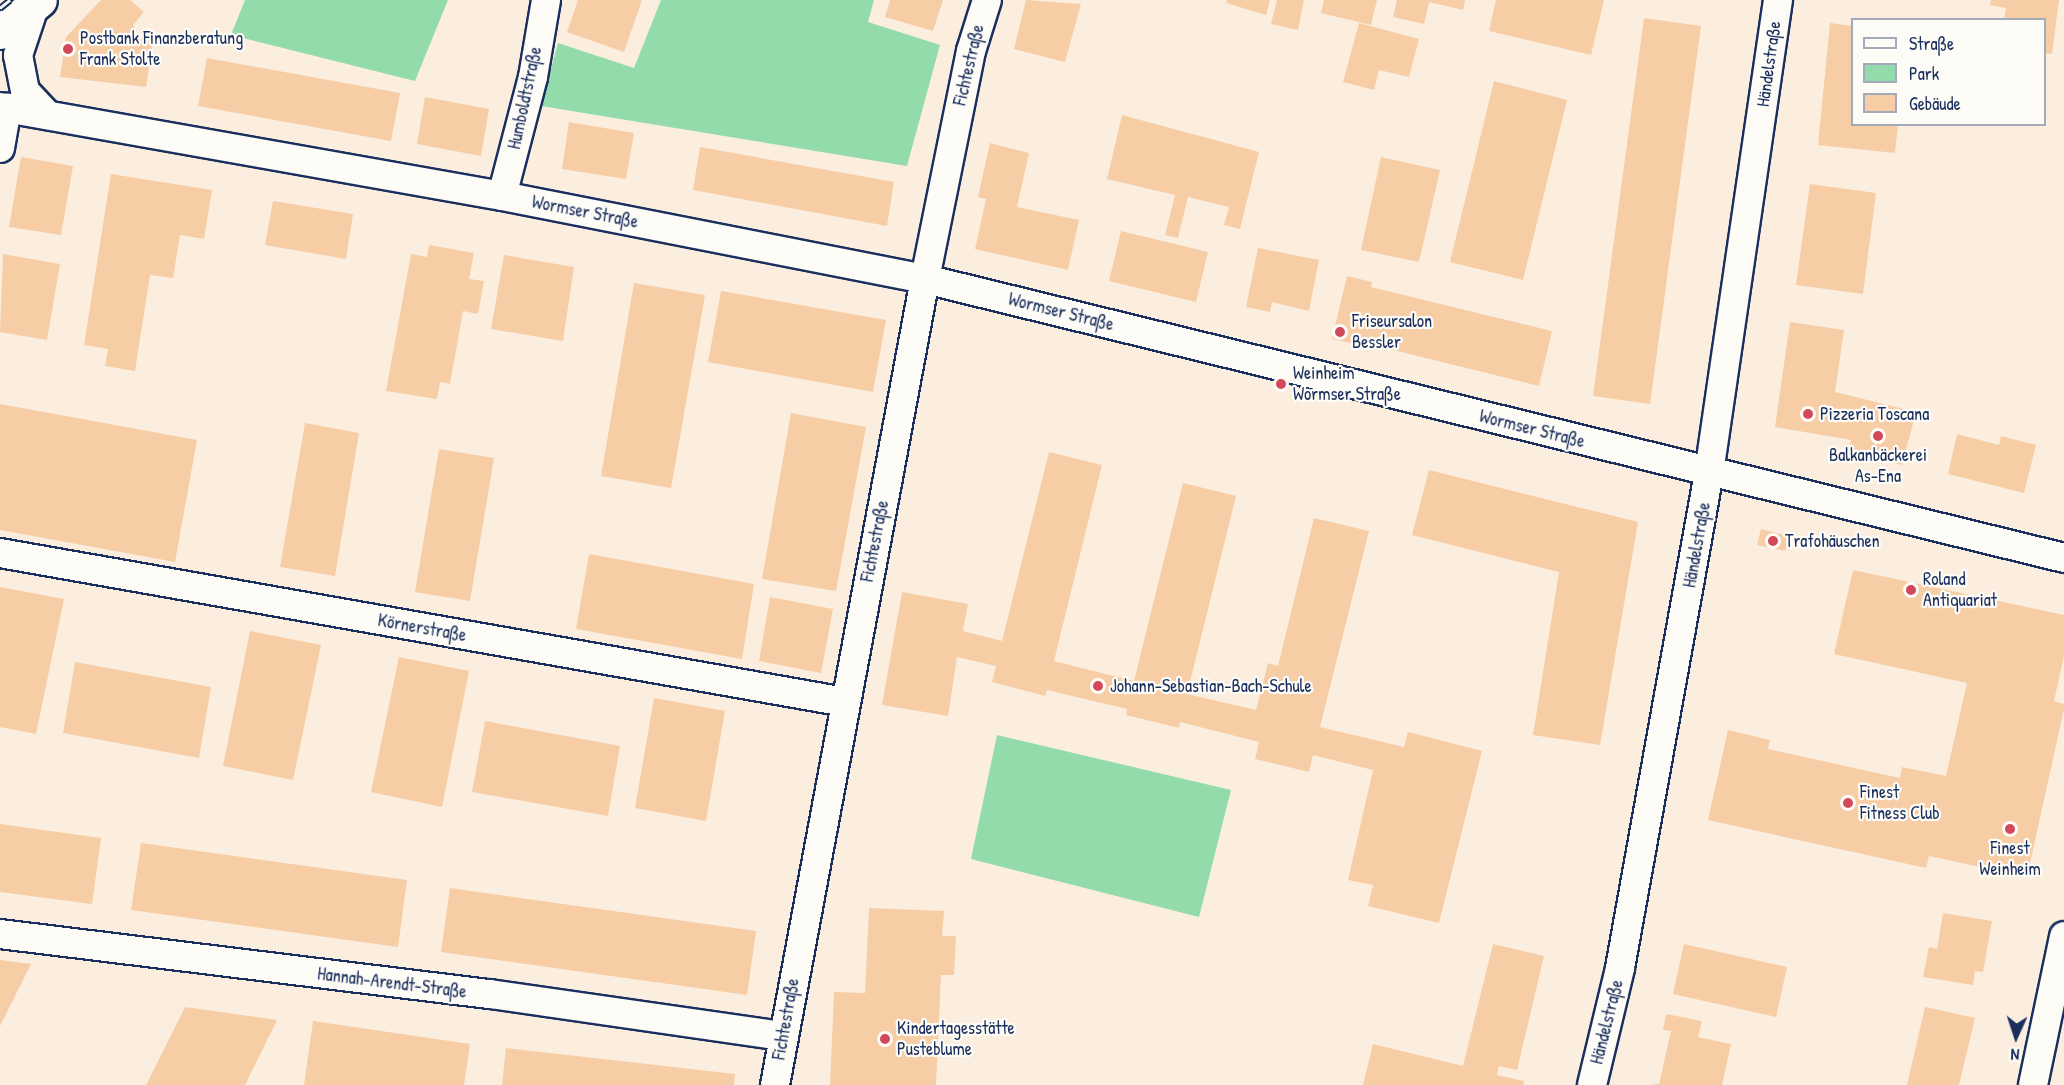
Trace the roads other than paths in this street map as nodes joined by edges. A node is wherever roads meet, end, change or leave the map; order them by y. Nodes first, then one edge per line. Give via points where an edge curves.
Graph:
1 (546, 0) edge
2 (987, 0) edge
3 (1777, 0) edge
4 (37, 2) edge
5 (0, 32) edge
6 (4, 108) edge
7 (47, 115) junction
8 (0, 148) edge
9 (502, 196) junction
10 (925, 279) junction
11 (1709, 473) junction
12 (0, 553) edge
13 (2064, 558) edge
14 (845, 702) junction
15 (0, 934) edge
16 (2064, 936) edge
17 (783, 1036) junction
18 (775, 1085) edge
19 (1592, 1085) edge
20 (2032, 1085) edge

1 - 9 street, Humboldtstraße via 533,76
2 - 10 street, Fichtestraße via 970,51
3 - 11 street, Händelstraße
4 - 5 main road
4 - 7 street via 18,55 25,91
6 - 7 street, Wormser Straße
6 - 8 street
7 - 9 street, Wormser Straße
9 - 10 street, Wormser Straße
10 - 11 street, Wormser Straße
10 - 14 street, Fichtestraße
11 - 13 street, Wormser Straße
11 - 19 street, Händelstraße via 1622,958
12 - 14 street, Körnerstraße
14 - 17 street, Fichtestraße
15 - 17 street, Hannah-Arendt-Straße via 490,994
16 - 20 street
17 - 18 street, Fichtestraße

